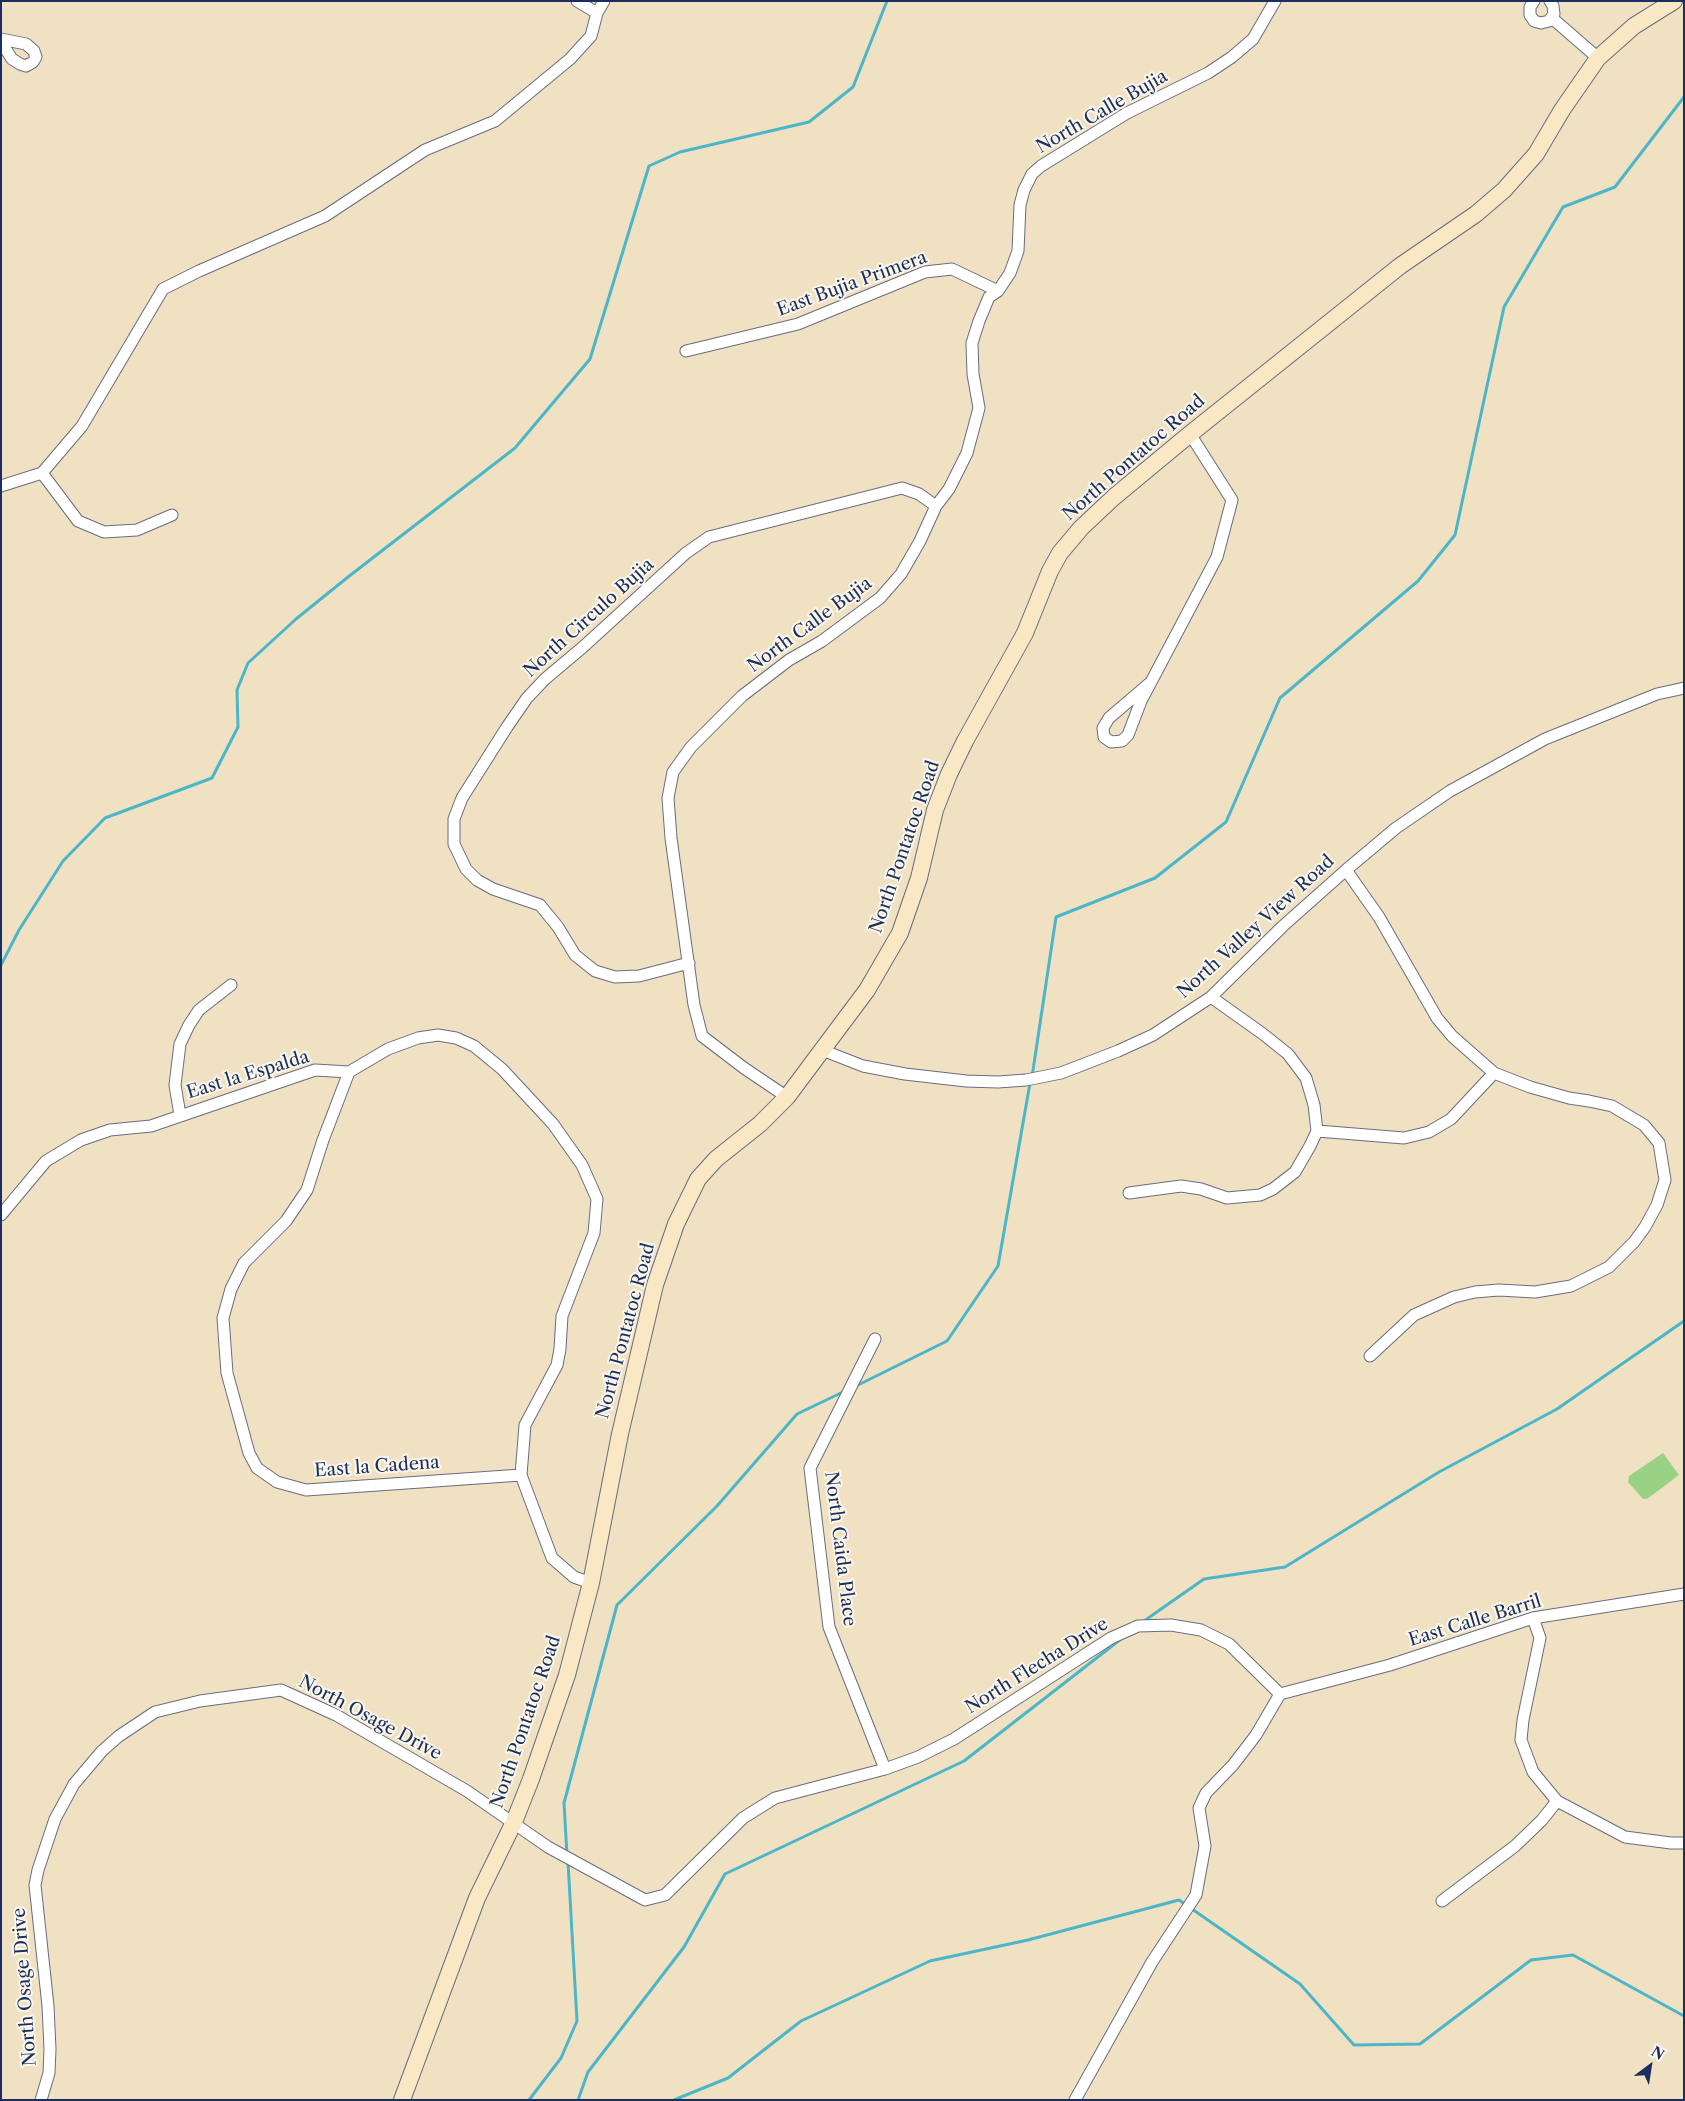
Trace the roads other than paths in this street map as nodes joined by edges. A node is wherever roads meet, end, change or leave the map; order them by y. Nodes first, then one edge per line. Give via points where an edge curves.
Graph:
1 (576, 1) edge
2 (604, 1) edge
3 (1275, 1) edge
4 (1534, 1) edge
5 (1550, 1) edge
6 (1674, 1) edge
7 (598, 12) junction
8 (1552, 18) junction
9 (1598, 58) junction
10 (998, 291) junction
11 (686, 351) dead end
12 (1190, 434) junction
13 (42, 473) junction
14 (1, 486) edge
15 (936, 506) junction
16 (172, 515) dead end
17 (1150, 684) junction
18 (1684, 688) edge
19 (1346, 870) junction
20 (689, 964) junction
21 (231, 985) dead end
22 (1211, 997) junction
23 (822, 1050) junction
24 (349, 1072) junction
25 (1494, 1073) junction
26 (787, 1097) junction
27 (180, 1115) junction
28 (1317, 1131) junction
29 (1129, 1193) dead end
30 (1, 1215) edge
31 (875, 1339) dead end
32 (1370, 1356) dead end
33 (521, 1474) junction
34 (591, 1583) junction
35 (1684, 1594) edge
36 (1533, 1618) junction
37 (1280, 1694) junction
38 (884, 1769) junction
39 (1556, 1801) junction
40 (514, 1822) junction
41 (1684, 1843) edge
42 (1442, 1901) dead end
43 (41, 2100) edge
44 (402, 2100) edge
45 (1075, 2100) edge

1 - 7 street
2 - 7 street
3 - 10 street, North Calle Bujia via 1254,38 1232,56 1208,73 1127,113 1032,174 1020,206 1018,252
4 - 8 street via 1529,11 1533,19 1541,23
5 - 8 street via 1554,10
6 - 9 street, North Pontatoc Road via 1634,26
7 - 13 street via 591,36 570,59 495,121 425,150 325,216 199,270 163,289 82,426
8 - 9 street
9 - 12 street, North Pontatoc Road via 1536,154 1504,190 1476,214 1400,266
10 - 11 street, East Bujia Primera via 952,269 924,272 798,324
10 - 15 street, North Calle Bujia via 989,298 972,343 979,408 972,438
12 - 17 street via 1232,500 1217,557
12 - 23 street, North Pontatoc Road via 1081,528 1060,552 1025,633 949,774 935,810 918,880 900,933 867,990
13 - 14 street
13 - 16 street via 78,521 104,532 137,530
15 - 20 street, North Calle Bujia via 901,574 880,598 742,696 691,747 673,772 668,798 671,838
15 - 20 street, North Circulo Bujia via 919,494 902,488 709,537 686,553 527,698 462,798 454,819 454,844 466,869 477,880 493,888 540,905 575,955 595,971 615,977 639,976
17 - 17 street via 1109,718 1103,728 1104,737 1111,742 1122,741 1128,735
18 - 19 street, North Valley View Road via 1657,694 1545,738 1450,791 1396,828
19 - 22 street, North Valley View Road
19 - 25 street via 1379,917 1437,1018 1452,1036
20 - 26 street, North Calle Bujia via 702,1036
21 - 27 street via 199,1010 180,1044 175,1085
22 - 23 street, North Valley View Road via 1153,1035 1118,1051 1061,1073 1026,1080 966,1081 905,1074 863,1066
22 - 28 street via 1288,1054 1306,1078
23 - 26 street, North Pontatoc Road
24 - 27 street, East la Espalda via 314,1070
24 - 33 street via 388,1048 418,1038 456,1038 474,1046 502,1069 552,1124 582,1165 597,1199 594,1233 562,1316 557,1365 525,1425
24 - 33 street, East la Cadena via 307,1190 286,1220 244,1263 231,1289 223,1318 227,1373 249,1453 257,1468 277,1482 306,1490
25 - 28 street via 1451,1119 1430,1132 1404,1138
25 - 32 street via 1569,1098 1612,1106 1644,1125 1659,1144 1664,1165 1665,1180 1657,1205 1634,1242 1610,1267 1571,1286 1535,1292 1475,1292 1454,1297 1414,1315
26 - 34 street, North Pontatoc Road via 705,1170 676,1224 655,1285 626,1406
27 - 30 street, East la Espalda via 151,1126 110,1130 81,1140 46,1161
28 - 29 street via 1295,1172 1260,1195 1227,1198 1181,1186
31 - 38 street, North Caida Place via 810,1468 829,1627
33 - 34 street via 552,1558 574,1577
34 - 40 street, North Pontatoc Road via 566,1675
35 - 36 street, East Calle Barril
36 - 37 street, East Calle Barril via 1390,1665
36 - 39 street via 1540,1638 1522,1740 1533,1772
37 - 38 street, North Flecha Drive via 1229,1644 1201,1630 1172,1625 1138,1626 1111,1638 954,1739
37 - 45 street via 1233,1765 1206,1793 1199,1808 1205,1846 1196,1895 1152,1962
38 - 40 street, North Flecha Drive via 775,1798 743,1818 665,1895 645,1900 548,1847
39 - 41 street via 1625,1837
39 - 42 street via 1515,1846
40 - 43 street, North Osage Drive via 336,1715 281,1690 200,1701 155,1712 102,1750 74,1784 55,1819 38,1870 35,1885 50,2049 49,2073
40 - 44 street, North Pontatoc Road via 477,1898

